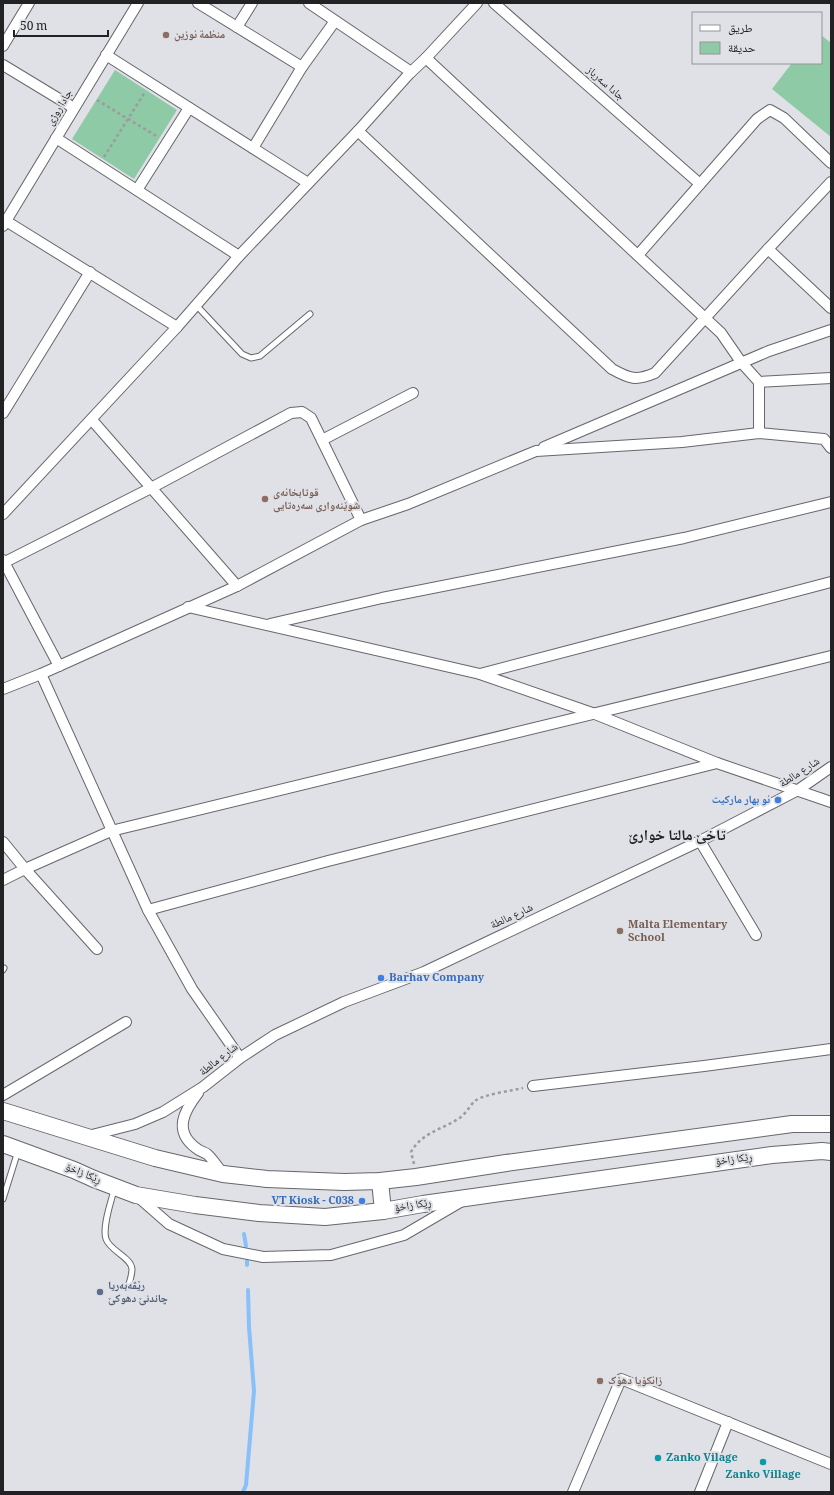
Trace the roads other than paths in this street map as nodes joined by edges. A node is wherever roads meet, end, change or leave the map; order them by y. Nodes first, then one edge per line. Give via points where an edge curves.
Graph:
1 (29, 3) edge
2 (138, 3) edge
3 (198, 3) edge
4 (252, 3) edge
5 (309, 3) edge
6 (477, 3) edge
7 (494, 3) edge
8 (335, 21) junction
9 (237, 27) junction
10 (3, 46) edge
11 (106, 55) junction
12 (426, 58) junction
13 (3, 65) edge
14 (302, 67) junction
15 (411, 72) junction
16 (74, 108) junction
17 (189, 108) junction
18 (358, 131) junction
19 (56, 138) junction
20 (253, 148) junction
21 (831, 163) edge
22 (831, 182) edge
23 (308, 183) junction
24 (700, 184) junction
25 (137, 190) junction
26 (5, 224) edge
27 (768, 249) junction
28 (638, 255) junction
29 (239, 256) junction
30 (90, 272) junction
31 (196, 305) junction
32 (831, 308) edge
33 (310, 314) dead end
34 (704, 318) junction
35 (178, 327) junction
36 (831, 330) edge
37 (741, 362) junction
38 (831, 378) edge
39 (759, 382) junction
40 (413, 394) dead end
41 (3, 412) edge
42 (92, 420) junction
43 (759, 434) junction
44 (828, 439) edge
45 (322, 440) junction
46 (831, 448) edge
47 (536, 451) junction
48 (151, 488) junction
49 (831, 502) edge
50 (3, 514) edge
51 (361, 520) junction
52 (4, 561) edge
53 (831, 582) edge
54 (236, 586) junction
55 (188, 607) junction
56 (268, 625) junction
57 (831, 656) edge
58 (59, 666) junction
59 (41, 674) junction
60 (480, 674) junction
61 (3, 689) edge
62 (595, 714) junction
63 (717, 763) junction
64 (831, 767) edge
65 (798, 790) junction
66 (831, 802) edge
67 (111, 832) junction
68 (700, 841) junction
69 (3, 842) edge
70 (25, 868) junction
71 (3, 880) edge
72 (148, 910) junction
73 (756, 935) dead end
74 (98, 948) dead end
75 (126, 1022) dead end
76 (831, 1049) edge
77 (240, 1058) junction
78 (533, 1086) road end
79 (203, 1087) junction
80 (3, 1095) edge
81 (3, 1111) edge
82 (831, 1124) edge
83 (86, 1137) junction
84 (3, 1144) edge
85 (18, 1150) junction
86 (831, 1152) edge
87 (223, 1174) junction
88 (380, 1181) junction
89 (114, 1187) junction
90 (136, 1195) junction
91 (467, 1198) junction
92 (3, 1199) edge
93 (383, 1211) junction
94 (128, 1287) dead end
95 (728, 1422) junction
96 (831, 1464) edge
97 (573, 1492) edge
98 (700, 1492) edge

1 - 10 street
2 - 11 street, جادا روژی
3 - 9 street
4 - 9 street
5 - 8 street
6 - 12 street
7 - 24 street, جادا سەرباز
8 - 14 street
8 - 15 street
9 - 14 street
11 - 16 street, جادا روژی
11 - 17 street
12 - 15 street
12 - 28 street
13 - 16 street
14 - 20 street
15 - 18 street
16 - 19 street, جادا روژی
17 - 20 street
17 - 25 street
18 - 23 street
18 - 34 street via 612,369 628,378 642,379 655,373
19 - 25 street
19 - 26 street, جادا روژی
20 - 23 street
21 - 24 street via 784,118 770,110 757,118
22 - 27 street
23 - 29 street
24 - 28 street
25 - 29 street
26 - 30 street
27 - 32 street
27 - 34 street
28 - 34 street
29 - 31 street
30 - 35 street
30 - 41 street
31 - 33 lane via 242,354 251,358 260,356
31 - 35 street
34 - 37 street via 721,333
35 - 42 street
36 - 37 street
37 - 39 street
37 - 47 street
38 - 39 street
39 - 43 street
40 - 45 street
42 - 48 street
42 - 50 street
43 - 44 street
43 - 47 street via 682,442
44 - 46 street
45 - 48 street via 311,418 302,412 292,413
45 - 51 street
47 - 51 street via 408,504
48 - 52 street
48 - 54 street
49 - 56 street via 684,538 382,598
51 - 54 street
52 - 58 street
53 - 60 street
54 - 55 street
55 - 56 street
55 - 58 street
56 - 60 street
57 - 62 street
58 - 59 street
59 - 61 street
59 - 67 street
60 - 62 street
62 - 63 street
62 - 67 street
63 - 65 street
63 - 72 street via 328,861
64 - 65 street, شارع مالطة
65 - 66 street
65 - 68 street, شارع مالطة
67 - 70 street
67 - 72 street
68 - 73 street
68 - 77 street, شارع مالطة via 424,972 344,1002 282,1031
69 - 70 street
70 - 71 street
70 - 74 street
72 - 77 street via 192,989
75 - 80 street
76 - 78 street
77 - 79 street, شارع مالطة
79 - 83 street, شارع مالطة via 150,1118
79 - 87 street, شارع مالطة via 186,1109 182,1120 183,1126 188,1140 207,1154
81 - 83 highway
82 - 88 highway via 792,1124
83 - 87 highway via 155,1158
84 - 85 highway, ڕێکا زاخۆ
85 - 89 highway, ڕێکا زاخۆ
85 - 92 lane
86 - 91 highway, ڕێکا زاخۆ via 772,1155
87 - 88 highway via 306,1181
88 - 93 highway
89 - 90 highway, ڕێکا زاخۆ
89 - 94 lane via 105,1234 109,1244 131,1265
90 - 91 street via 169,1224 223,1249 263,1257 331,1255 404,1235
90 - 93 highway, ڕێکا زاخۆ via 195,1205 325,1217
91 - 93 highway, ڕێکا زاخۆ
95 - 96 street
95 - 97 street via 621,1378
95 - 98 street

